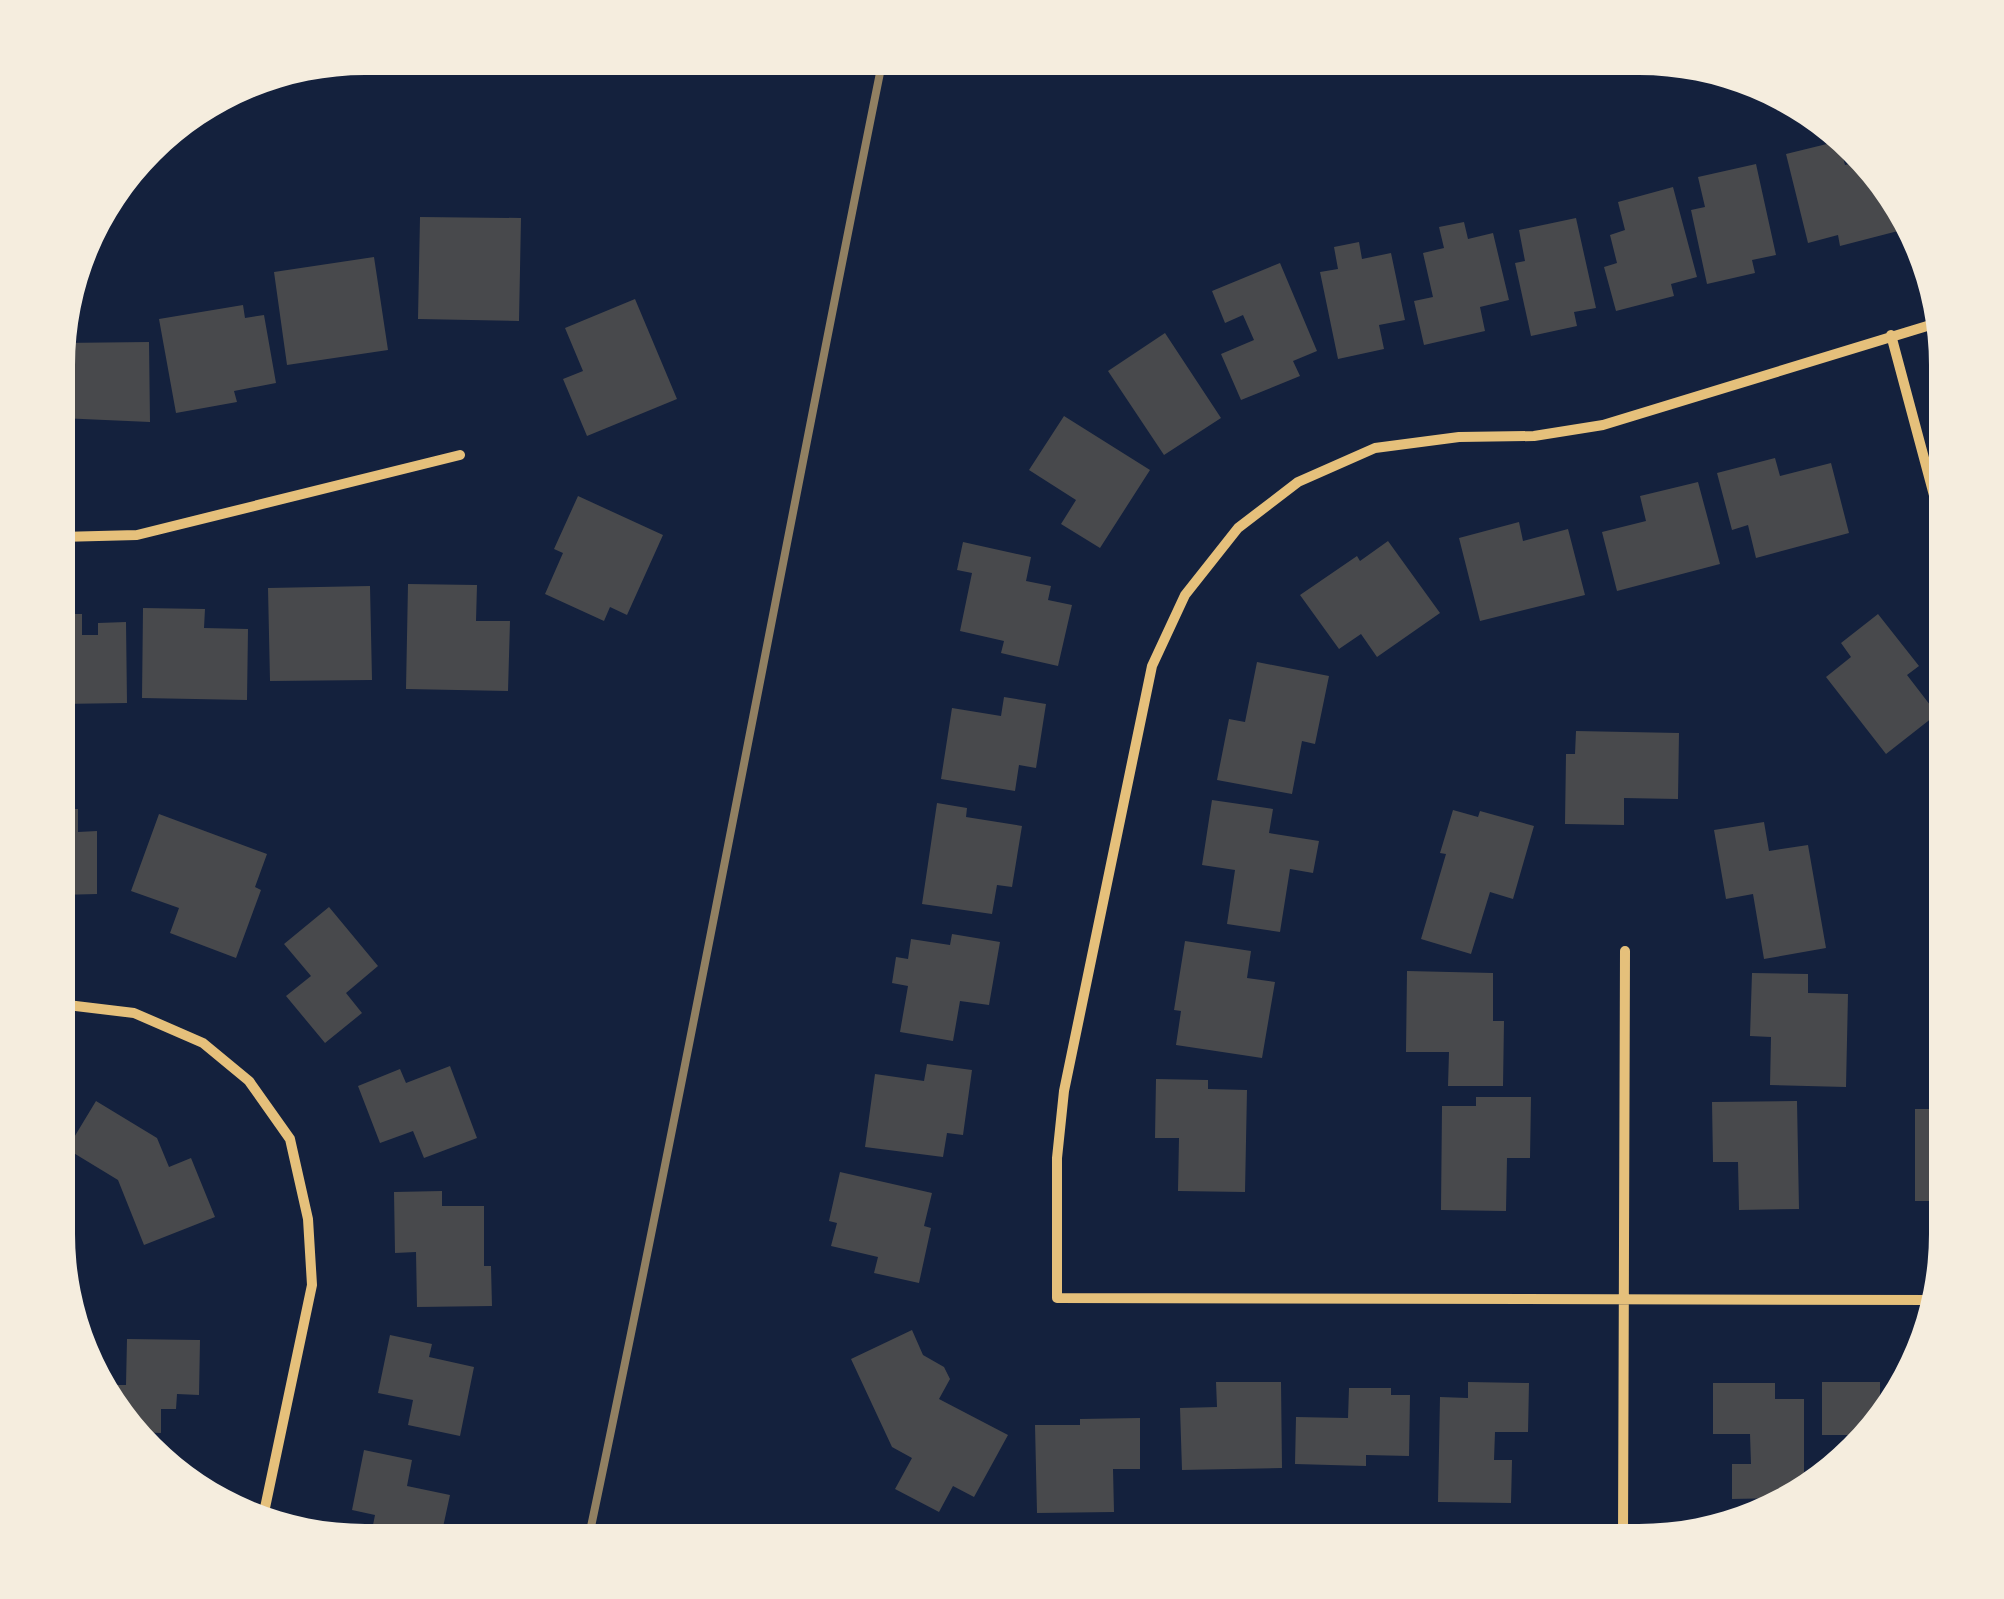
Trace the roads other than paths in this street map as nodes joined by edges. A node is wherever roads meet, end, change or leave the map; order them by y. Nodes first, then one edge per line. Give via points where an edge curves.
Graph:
1 (1927, 326) edge
2 (1891, 335) junction
3 (460, 455) dead end
4 (1929, 476) edge
5 (75, 537) edge
6 (1625, 952) dead end
7 (76, 1006) edge
8 (1921, 1300) edge
9 (1624, 1302) junction
10 (265, 1506) edge
11 (1623, 1524) edge

1 - 2 street
2 - 4 street
2 - 9 street via 1603,425 1375,448 1298,482 1238,528 1185,594 1152,666 1064,1091 1056,1158 1056,1298
3 - 5 street via 137,535
6 - 9 street
7 - 10 street via 134,1013 203,1042 250,1081 290,1139 308,1219 312,1285
8 - 9 street
9 - 11 street

